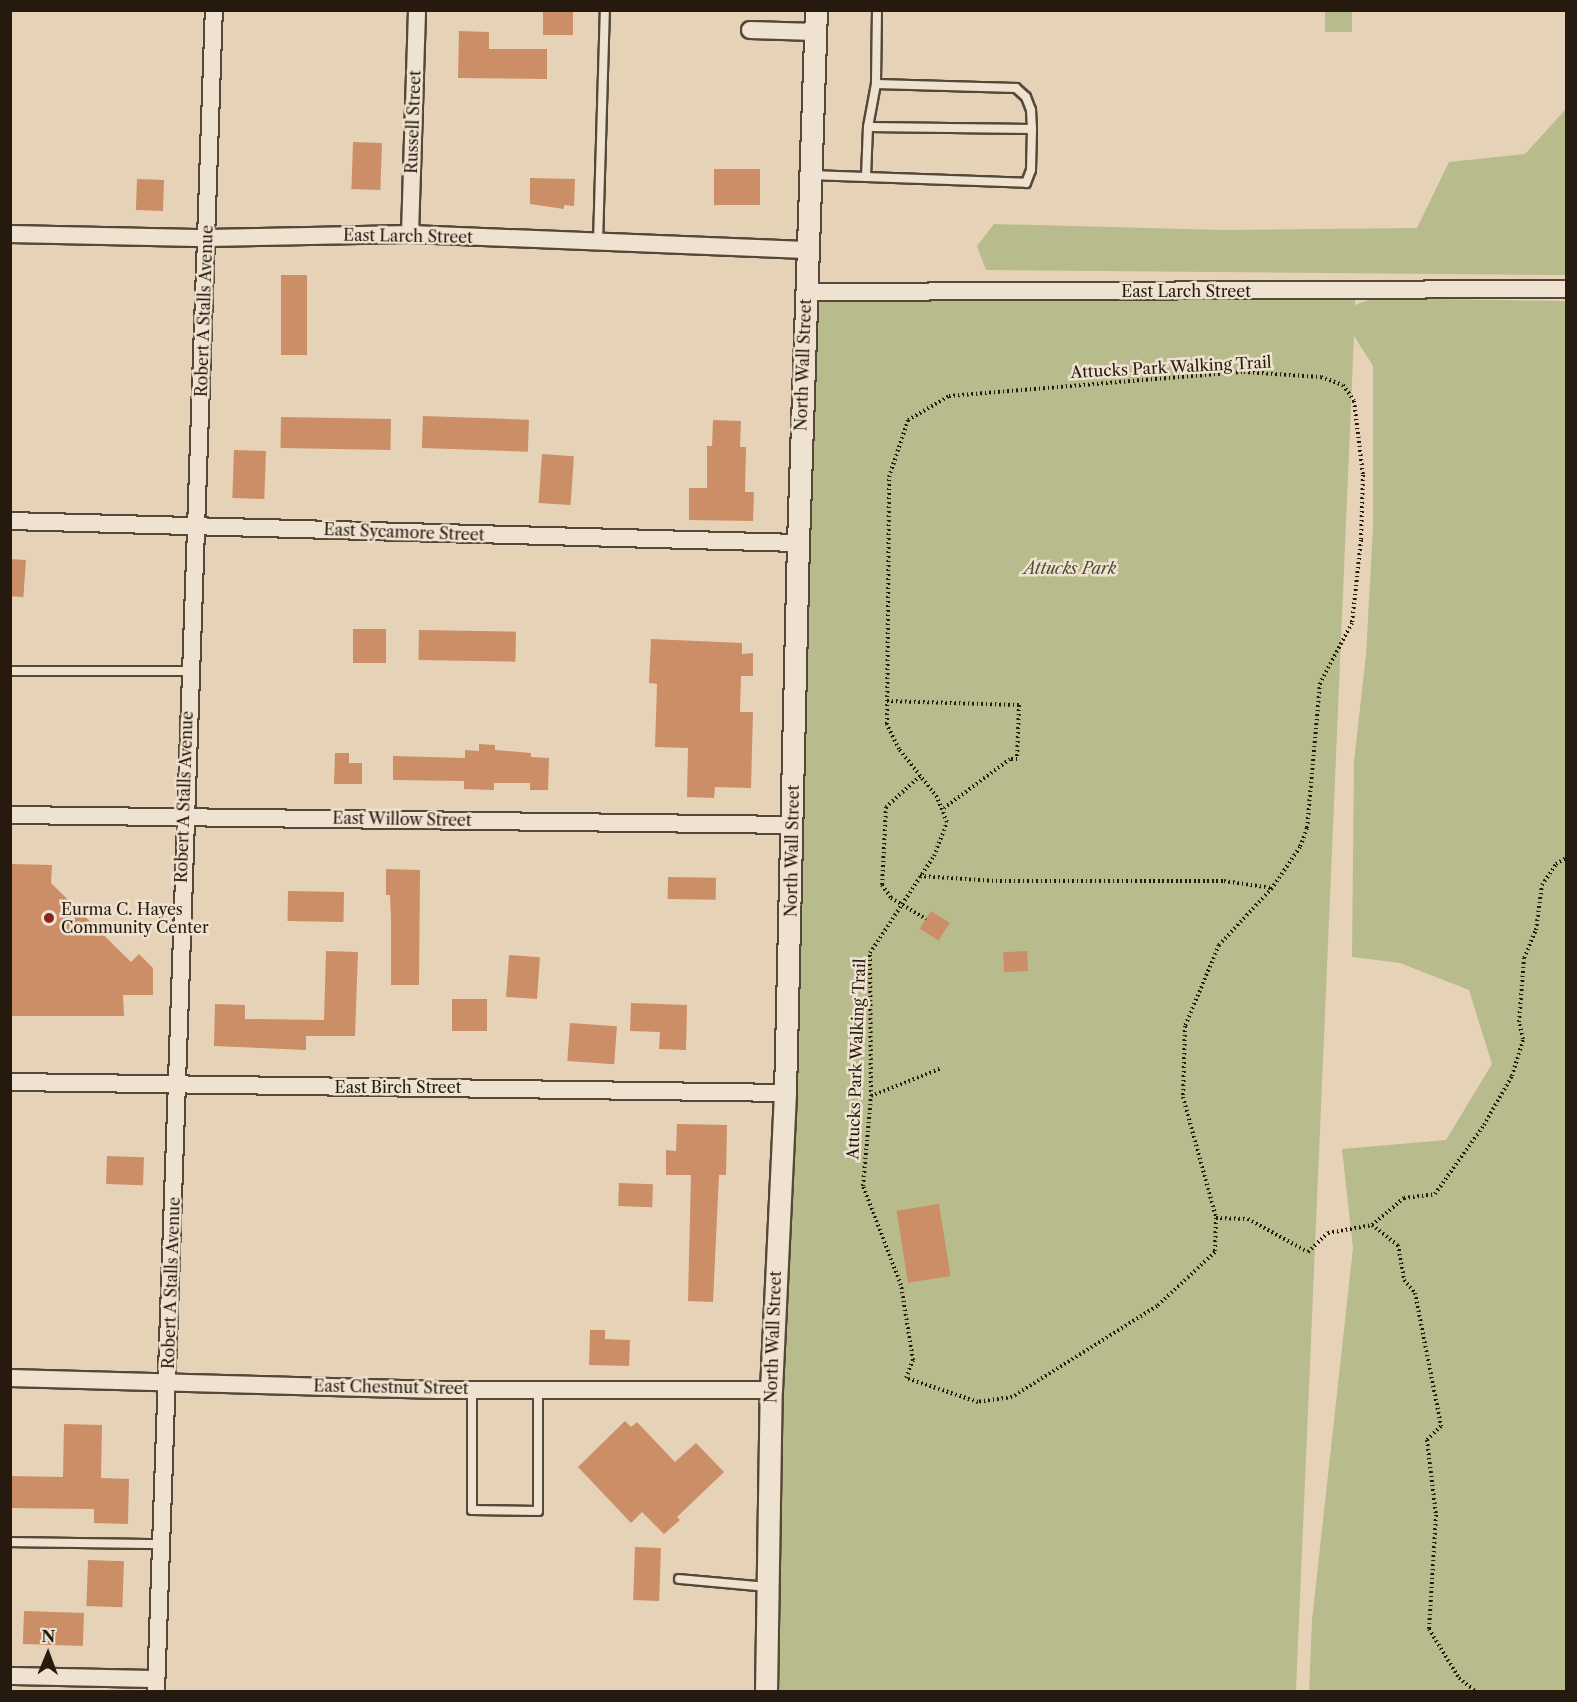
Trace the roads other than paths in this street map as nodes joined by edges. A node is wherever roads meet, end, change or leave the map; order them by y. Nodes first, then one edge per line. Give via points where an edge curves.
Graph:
1 (214, 10) edge
2 (417, 10) edge
3 (605, 10) edge
4 (816, 10) edge
5 (877, 10) edge
6 (750, 30) dead end
7 (815, 32) junction
8 (876, 84) junction
9 (868, 127) junction
10 (1032, 129) junction
11 (810, 175) junction
12 (866, 177) junction
13 (10, 234) edge
14 (410, 234) junction
15 (208, 238) junction
16 (598, 242) junction
17 (806, 250) junction
18 (1566, 289) edge
19 (805, 292) junction
20 (10, 521) edge
21 (195, 525) junction
22 (798, 543) junction
23 (10, 671) edge
24 (189, 671) junction
25 (10, 815) edge
26 (183, 816) junction
27 (793, 825) junction
28 (10, 1082) edge
29 (177, 1085) junction
30 (785, 1093) junction
31 (10, 1378) edge
32 (169, 1381) junction
33 (472, 1389) junction
34 (538, 1390) junction
35 (771, 1390) junction
36 (10, 1542) edge
37 (162, 1544) junction
38 (679, 1579) dead end
39 (768, 1587) junction
40 (10, 1676) edge
41 (156, 1685) edge
42 (766, 1692) edge

1 - 15 street, Robert A Stalls Avenue
2 - 14 street, Russell Street
3 - 16 lane
4 - 7 street, North Wall Street
5 - 8 lane
6 - 7 street
7 - 11 street, North Wall Street
8 - 9 lane
8 - 10 lane via 1016,88 1026,97
9 - 10 lane
9 - 12 lane
10 - 12 lane via 1031,170 1026,183
11 - 12 lane
11 - 17 street, North Wall Street
13 - 15 street, East Larch Street
14 - 15 street, East Larch Street
14 - 16 street, East Larch Street
15 - 21 street, Robert A Stalls Avenue
16 - 17 street, East Larch Street
17 - 19 street, North Wall Street
18 - 19 street, East Larch Street
19 - 22 street, North Wall Street
20 - 21 street, East Sycamore Street
21 - 22 street, East Sycamore Street
21 - 24 street, Robert A Stalls Avenue
22 - 27 street, North Wall Street
23 - 24 lane
24 - 26 street, Robert A Stalls Avenue
25 - 26 street, East Willow Street
26 - 27 street, East Willow Street
26 - 29 street, Robert A Stalls Avenue
27 - 30 street, North Wall Street
28 - 29 street, East Birch Street
29 - 30 street, East Birch Street
29 - 32 street, Robert A Stalls Avenue
30 - 35 street, North Wall Street
31 - 32 street, East Chestnut Street
32 - 33 street, East Chestnut Street
32 - 37 street, Robert A Stalls Avenue
33 - 34 street, East Chestnut Street
33 - 34 lane via 472,1510 538,1511
34 - 35 street, East Chestnut Street
35 - 39 street, North Wall Street
36 - 37 lane
37 - 41 street, Robert A Stalls Avenue
38 - 39 lane
39 - 42 street, North Wall Street
40 - 41 street

